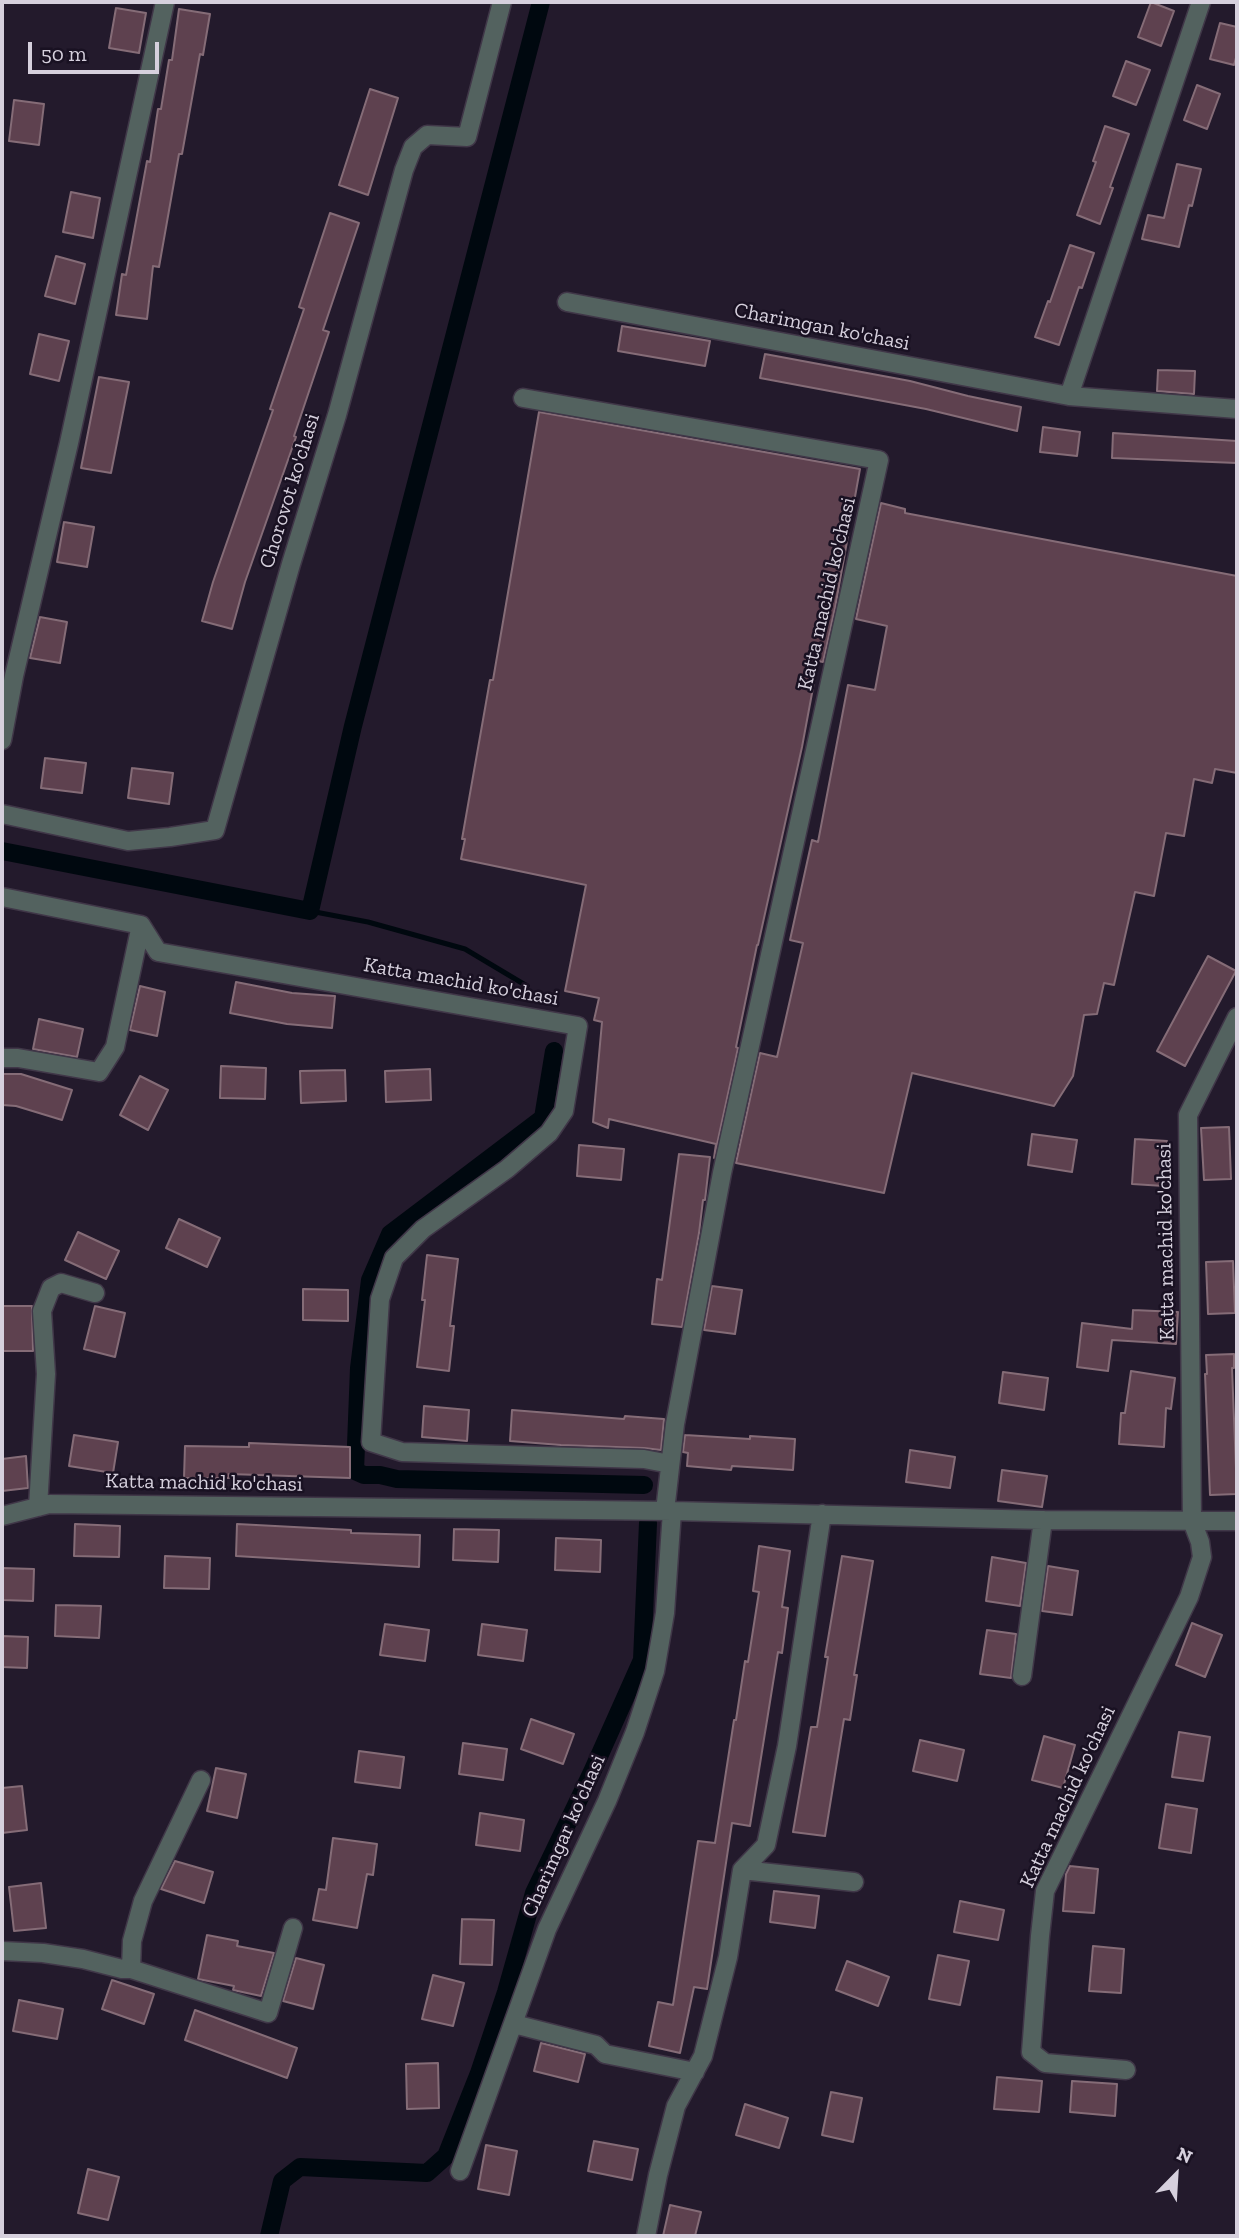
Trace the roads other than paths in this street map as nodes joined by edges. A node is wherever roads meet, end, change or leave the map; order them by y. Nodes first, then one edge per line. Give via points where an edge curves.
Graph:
1 (165, 2) edge
2 (502, 2) edge
3 (1201, 2) edge
4 (567, 302) dead end
5 (1069, 396) junction
6 (523, 398) dead end
7 (1237, 409) edge
8 (2, 740) edge
9 (2, 814) edge
10 (2, 897) edge
11 (141, 925) junction
12 (1237, 1017) edge
13 (2, 1058) edge
14 (95, 1293) dead end
15 (670, 1464) junction
16 (38, 1507) junction
17 (669, 1511) junction
18 (822, 1514) junction
19 (2, 1516) edge
20 (1043, 1520) junction
21 (1192, 1521) junction
22 (1237, 1521) edge
23 (1022, 1676) dead end
24 (201, 1780) dead end
25 (742, 1870) junction
26 (855, 1882) dead end
27 (293, 1928) dead end
28 (2, 1952) edge
29 (2, 1960) edge
30 (131, 1969) junction
31 (514, 2024) junction
32 (1126, 2070) dead end
33 (695, 2072) junction
34 (460, 2171) dead end
35 (646, 2236) edge

1 - 8 street
2 - 9 street, Chorovot ko'chasi via 467,137 427,135 413,147 404,170 215,830 128,841
3 - 5 street
4 - 5 street, Charimgan ko'chasi
5 - 7 street, Charimgan ko'chasi
6 - 15 street, Katta machid ko'chasi via 879,460 722,1173
10 - 11 street
11 - 13 street via 114,1047 99,1072
11 - 15 street, Katta machid ko'chasi via 158,952 578,1026 564,1111 549,1133 423,1229 394,1258 380,1299 370,1443 402,1452 644,1459
12 - 21 street, Katta machid ko'chasi via 1188,1115
14 - 16 street via 61,1283 51,1288 42,1311 46,1374
15 - 17 street, Katta machid ko'chasi
16 - 17 street, Katta machid ko'chasi
16 - 19 street, Katta machid ko'chasi
17 - 18 street, Katta machid ko'chasi
17 - 31 street, Charimgar ko'chasi via 665,1613 655,1671 607,1801 547,1929
18 - 20 street, Katta machid ko'chasi
18 - 25 street via 787,1746 766,1846
20 - 21 street, Katta machid ko'chasi
20 - 23 street
21 - 22 street, Katta machid ko'chasi
21 - 32 street, Katta machid ko'chasi via 1202,1557 1189,1597 1045,1891 1031,2052 1045,2063
24 - 30 street via 143,1901 132,1941
25 - 26 street
25 - 33 street via 728,1958 704,2056
27 - 30 street via 268,2013
28 - 29 street
28 - 30 street via 43,1953
31 - 33 street via 596,2045 605,2054
31 - 34 street, Charimgar ko'chasi
33 - 35 street via 676,2106

